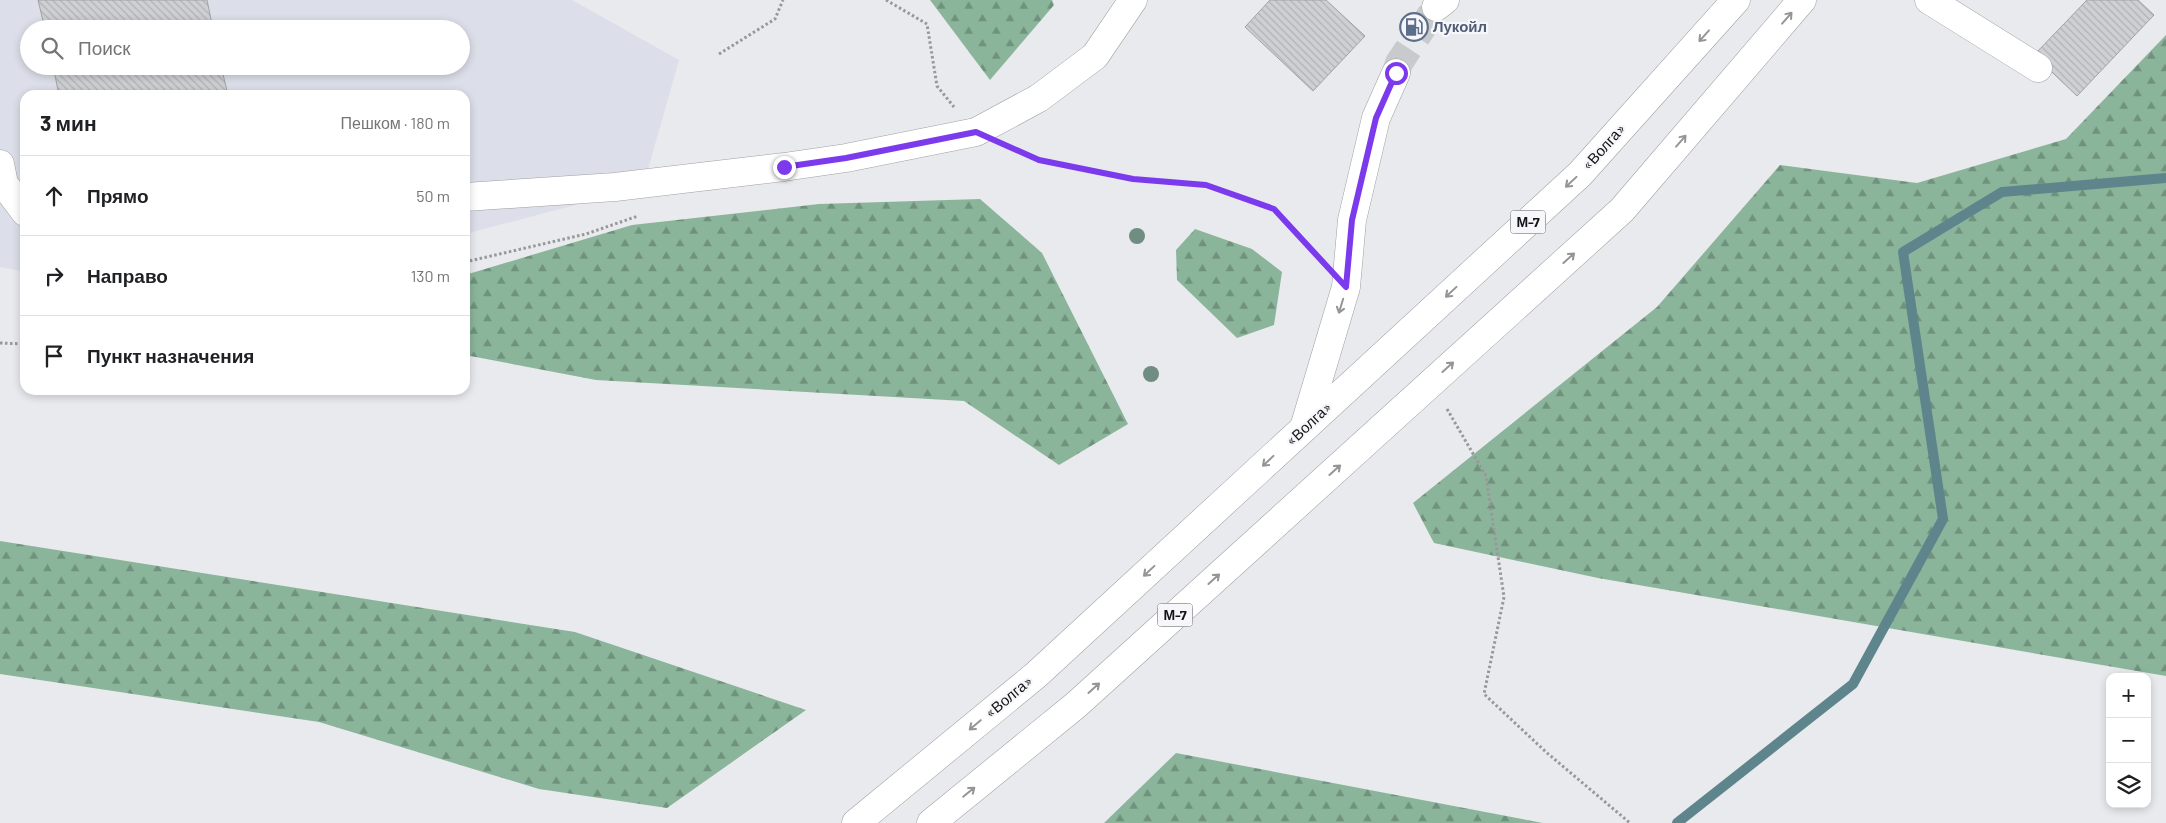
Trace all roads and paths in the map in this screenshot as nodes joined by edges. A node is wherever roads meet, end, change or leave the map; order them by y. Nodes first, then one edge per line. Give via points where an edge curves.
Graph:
1 (783, 0) edge
2 (886, 0) edge
3 (1133, 0) edge
4 (1736, 0) edge
5 (1802, 0) edge
6 (1930, 0) edge
7 (719, 54) dead end
8 (2038, 68) dead end
9 (1396, 73) tunnel mouth
10 (976, 132) junction
11 (0, 164) edge
12 (470, 197) edge
13 (20, 205) edge
14 (531, 248) dead end
15 (470, 261) edge
16 (1346, 287) junction
17 (0, 343) edge
18 (20, 344) edge
19 (1431, 382) junction
20 (1304, 428) junction
21 (856, 823) edge
22 (932, 823) edge
23 (1630, 823) edge

1 - 7 path via 775,19
2 - 10 path via 927,24 937,86
3 - 10 main road via 1095,56 1039,98
4 -> 20 main road, «Волга» / М-7 via 1580,174
19 -> 5 main road, М-7 via 1622,210
6 - 8 main road
9 - 16 main road via 1376,118 1352,220
10 - 12 main road via 784,167 615,187
10 - 16 path via 1039,160 1133,179 1206,185 1274,209
11 - 13 main road via 4,184
14 - 15 path
16 -> 20 main road
17 - 18 path
22 -> 19 main road, М-7 via 1076,705
19 - 23 path via 1486,476 1504,597 1484,694
20 -> 21 main road, «Волга» / М-7 via 1036,675

